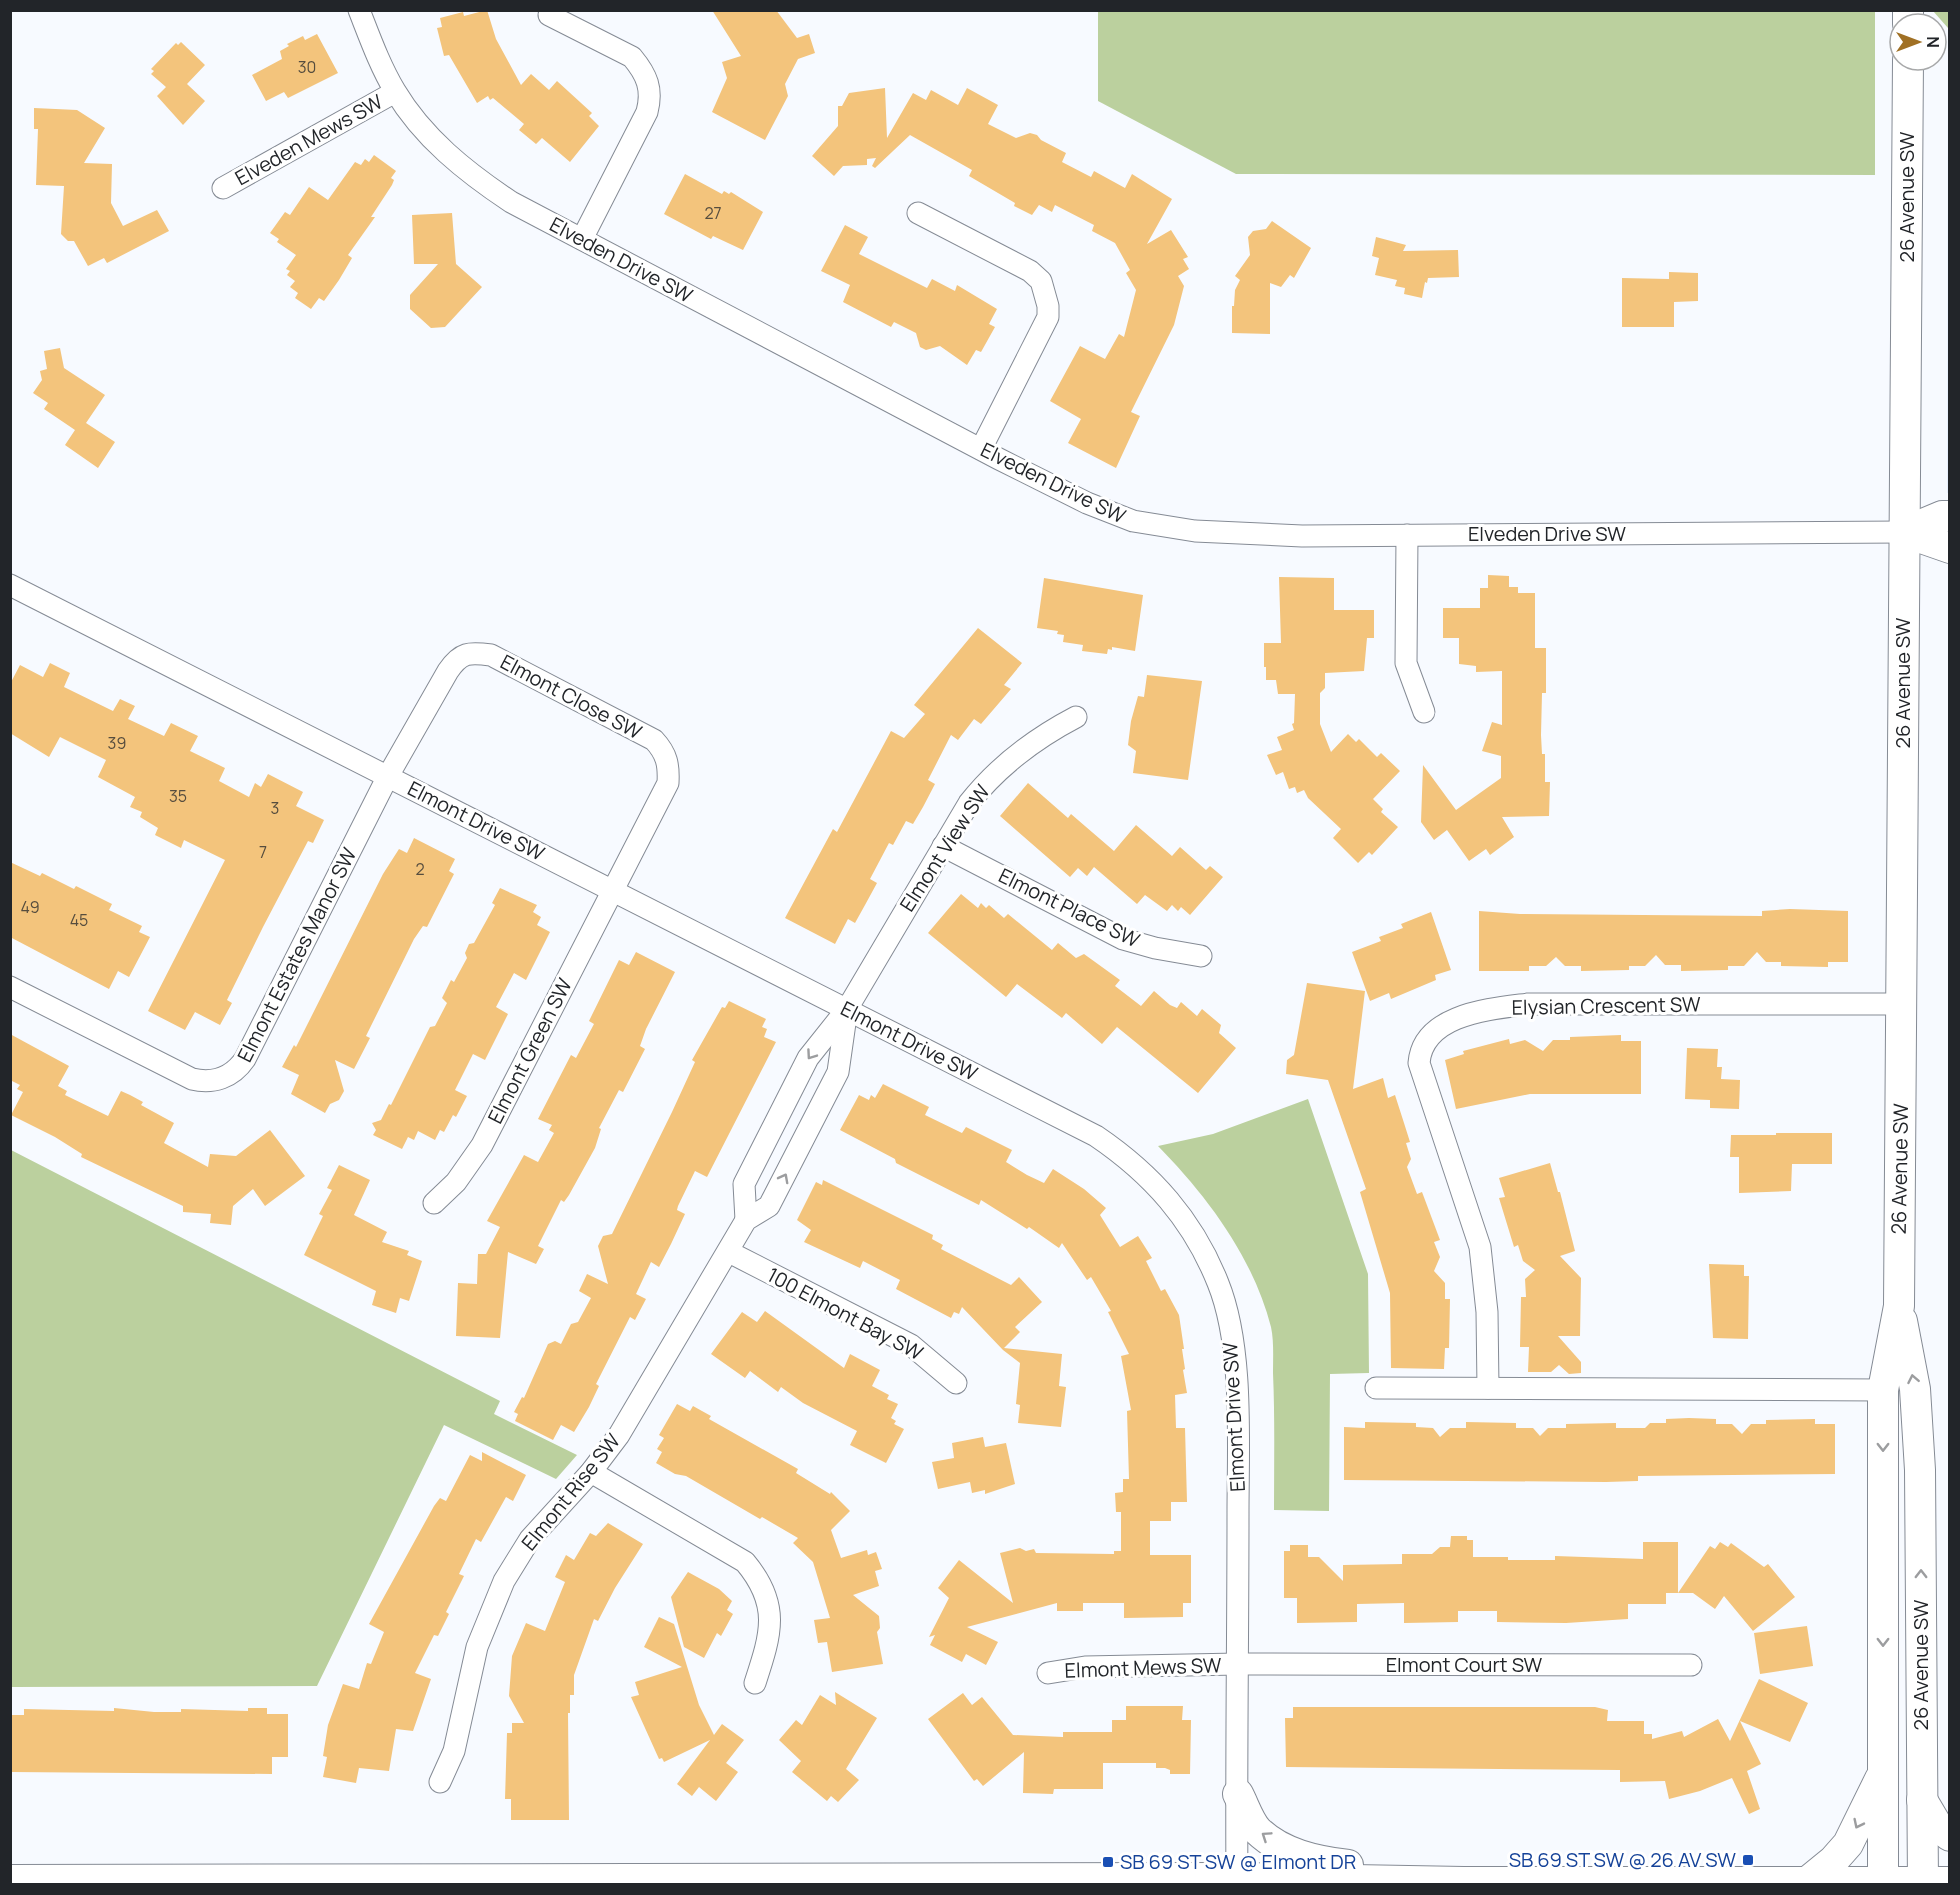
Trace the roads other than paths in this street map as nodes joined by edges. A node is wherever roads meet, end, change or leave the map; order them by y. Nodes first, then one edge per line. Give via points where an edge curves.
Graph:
1 (359, 10) edge
2 (549, 15) dead end
3 (1908, 72) edge
4 (395, 92) junction
5 (223, 188) dead end
6 (918, 213) dead end
7 (582, 238) junction
8 (981, 449) junction
9 (1950, 516) edge
10 (1904, 532) junction
11 (1407, 536) junction
12 (1950, 548) edge
13 (10, 585) edge
14 (1424, 712) dead end
15 (1076, 717) dead end
16 (388, 776) junction
17 (943, 846) junction
18 (612, 890) junction
19 (1201, 956) dead end
20 (10, 987) edge
21 (1903, 1004) junction
22 (847, 1009) junction
23 (775, 1121) junction
24 (805, 1137) junction
25 (434, 1203) dead end
26 (746, 1220) junction
27 (729, 1252) junction
28 (1899, 1306) junction
29 (956, 1383) dead end
30 (1376, 1388) dead end
31 (1488, 1388) junction
32 (1883, 1389) junction
33 (591, 1472) junction
34 (1238, 1664) junction
35 (1691, 1665) dead end
36 (1048, 1673) dead end
37 (755, 1683) dead end
38 (1884, 1771) junction
39 (440, 1782) dead end
40 (1238, 1794) junction
41 (1922, 1800) junction
42 (1950, 1836) edge
43 (10, 1880) edge
44 (1237, 1881) edge
45 (1464, 1882) junction
46 (1806, 1883) junction
47 (1883, 1883) edge
48 (1932, 1883) edge

1 - 4 street, Elveden Drive SW
2 - 7 street via 632,57 642,68 651,97 647,112
3 - 10 street, 26 Avenue SW
4 - 5 street, Elveden Mews SW
4 - 7 street, Elveden Drive SW via 429,137 462,167 511,202
6 - 8 street via 1030,271 1045,292 1048,317
7 - 8 street, Elveden Drive SW
8 - 11 street, Elveden Drive SW via 1087,503 1133,521 1254,535
9 - 10 street
10 - 11 street, Elveden Drive SW
10 - 12 street
10 - 21 street, 26 Avenue SW
11 - 14 street via 1406,663
13 - 16 street, Elmont Drive SW
15 - 17 street, Elmont View SW via 1041,735 1003,766 969,803
16 - 18 street, Elmont Drive SW
16 - 18 street, Elmont Close SW via 458,657 470,653 491,655 529,674 654,740 668,761 668,783
16 - 20 street, Elmont Estates Manor SW via 245,1059 229,1075 209,1082 192,1079
17 - 19 street, Elmont Place SW via 1123,939
17 - 22 street, Elmont View SW
18 - 22 street, Elmont Drive SW
18 - 25 street, Elmont Green SW via 482,1145 456,1182
21 - 28 street, 26 Avenue SW
21 - 31 street, Elysian Crescent SW via 1528,1004 1468,1016 1435,1028 1424,1042 1419,1063 1480,1247 1487,1312
22 -> 23 street via 808,1058
22 - 24 street, Elmont Rise SW via 838,1072
22 - 34 street, Elmont Drive SW via 1096,1136 1161,1188 1188,1224 1219,1286 1233,1353 1238,1459
23 - 24 street
23 - 26 street via 744,1184
26 -> 24 street, Elmont Rise SW via 769,1206
26 - 27 street, Elmont Rise SW
27 - 29 street, 100 Elmont Bay SW via 911,1345
27 - 33 street, Elmont Rise SW via 619,1435
28 - 32 street, 26 Avenue SW
41 -> 28 street, 26 Avenue SW via 1920,1470 1915,1389
30 - 31 street
31 - 32 street
32 -> 38 street, 26 Avenue SW
33 - 37 street via 746,1562 760,1580 770,1611 765,1650
33 - 39 street, Elmont Rise SW via 530,1539 504,1581 477,1647 453,1751
34 - 35 street, Elmont Court SW
34 - 36 street, Elmont Mews SW via 1084,1667
34 - 40 street, Elmont Drive SW
38 -> 46 street via 1848,1844
38 - 47 street, 26 Avenue SW
40 - 44 street, Elmont Drive SW
45 -> 40 street via 1303,1857 1257,1830
41 - 42 street via 1938,1827
41 - 48 street, 26 Avenue SW
43 - 44 street
44 - 45 street
45 - 46 street
46 - 47 street
47 - 48 street

